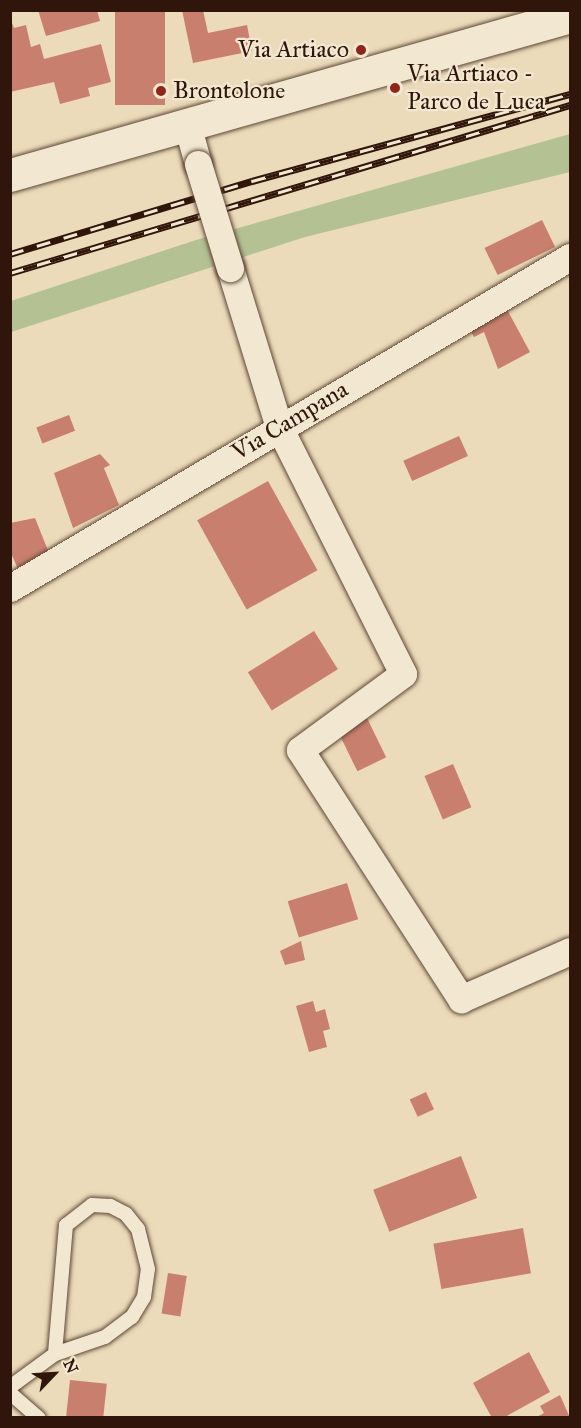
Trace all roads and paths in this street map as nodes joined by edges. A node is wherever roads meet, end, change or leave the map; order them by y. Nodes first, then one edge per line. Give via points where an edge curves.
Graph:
1 (570, 16) edge
2 (187, 124) junction
3 (10, 175) edge
4 (570, 257) edge
5 (279, 428) junction
6 (10, 588) edge
7 (570, 951) edge
8 (55, 1354) junction
9 (10, 1388) edge
10 (10, 1393) edge
11 (39, 1418) edge

1 - 2 main road
2 - 3 main road
2 - 5 street, bridge
4 - 5 street, Via Campana
5 - 6 street, Via Campana
5 - 7 street via 403,674 300,750 461,999
8 - 8 lane via 105,1337 132,1317 144,1297 148,1269 138,1229 126,1214 110,1206 93,1205 66,1226
8 - 9 lane
10 - 11 lane

